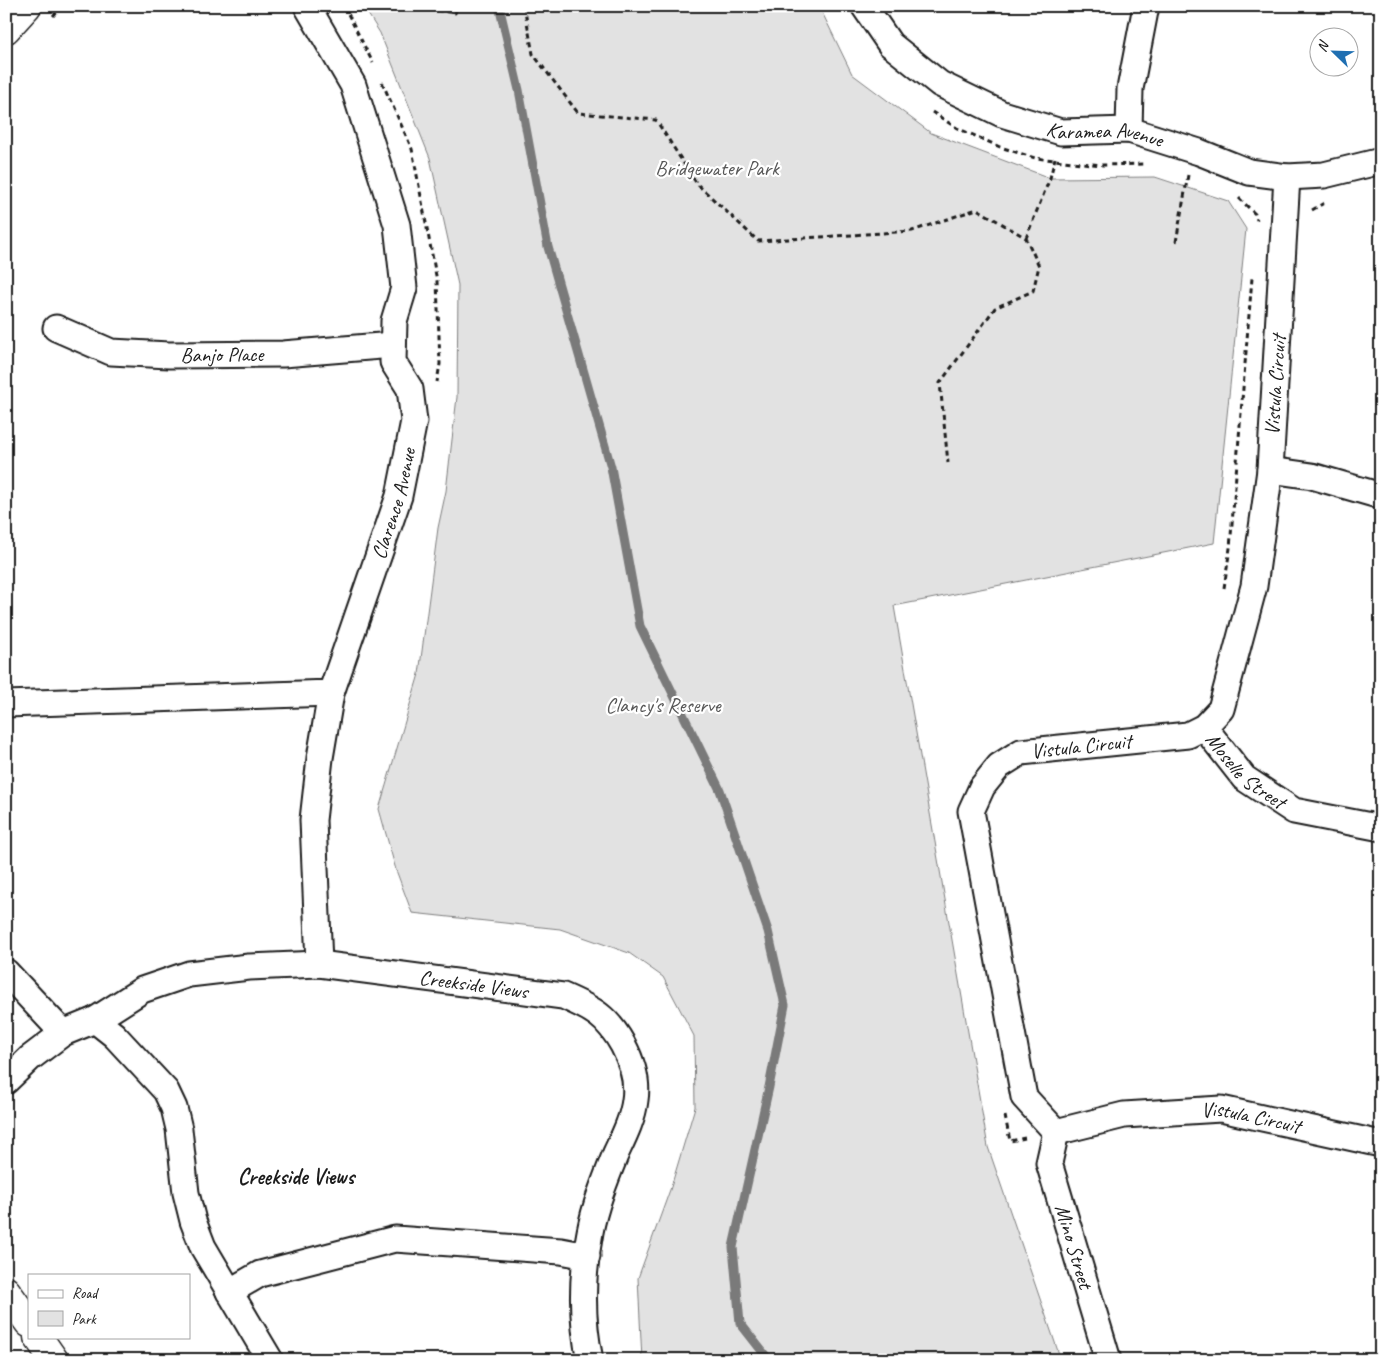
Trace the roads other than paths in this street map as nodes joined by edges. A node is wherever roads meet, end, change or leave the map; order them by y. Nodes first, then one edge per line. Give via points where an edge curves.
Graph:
1 (28, 6) edge
2 (308, 6) edge
3 (864, 6) edge
4 (1146, 6) edge
5 (6, 29) edge
6 (1129, 130) junction
7 (1381, 161) edge
8 (1287, 177) junction
9 (56, 328) dead end
10 (394, 345) junction
11 (1270, 470) junction
12 (1381, 496) edge
13 (331, 693) junction
14 (6, 704) edge
15 (1204, 727) junction
16 (1381, 828) edge
17 (320, 964) junction
18 (6, 972) edge
19 (95, 1020) junction
20 (63, 1033) junction
21 (6, 1081) edge
22 (1051, 1126) junction
23 (1381, 1144) edge
24 (587, 1256) junction
25 (6, 1291) edge
26 (229, 1292) junction
27 (28, 1322) edge
28 (39, 1338) edge
29 (54, 1360) edge
30 (270, 1360) edge
31 (590, 1360) edge
32 (1108, 1360) edge

1 - 5 main road
2 - 10 street, Clarence Avenue via 353,84 397,225 404,288 394,321
3 - 6 street, Karamea Avenue via 890,44 940,84 1002,114 1061,132
4 - 6 street via 1130,89
6 - 8 street, Karamea Avenue via 1249,172
7 - 8 street, Karamea Avenue via 1324,175
8 - 11 street, Vistula Circuit
9 - 10 street, Banjo Place via 110,352 140,354 283,354
10 - 13 street, Clarence Avenue via 393,362 410,389 414,421 399,496
11 - 12 street via 1312,476
11 - 15 street, Vistula Circuit via 1254,586 1221,709
13 - 14 street
13 - 17 street, Clarence Avenue via 313,820
15 - 16 street, Moselle Street via 1244,778 1294,811
15 - 22 street, Vistula Circuit via 1188,735 1021,752 999,766 982,787 971,811 1024,1097
17 - 19 street, Creekside Views via 189,974 142,990
17 - 24 street, Creekside Views via 564,996 591,1008 614,1028 634,1069 636,1098 600,1196
18 - 20 street
19 - 20 street, Creekside Views
19 - 26 street via 114,1035 166,1091 179,1129 186,1193 193,1221 203,1247
20 - 21 street, Creekside Views
22 - 23 street, Vistula Circuit via 1124,1115 1221,1109
22 - 32 street, Mino Street via 1049,1163
24 - 26 street via 562,1251 395,1239 260,1274
24 - 31 street, Creekside Views via 583,1285
25 - 27 main road
26 - 30 street
28 - 29 main road

